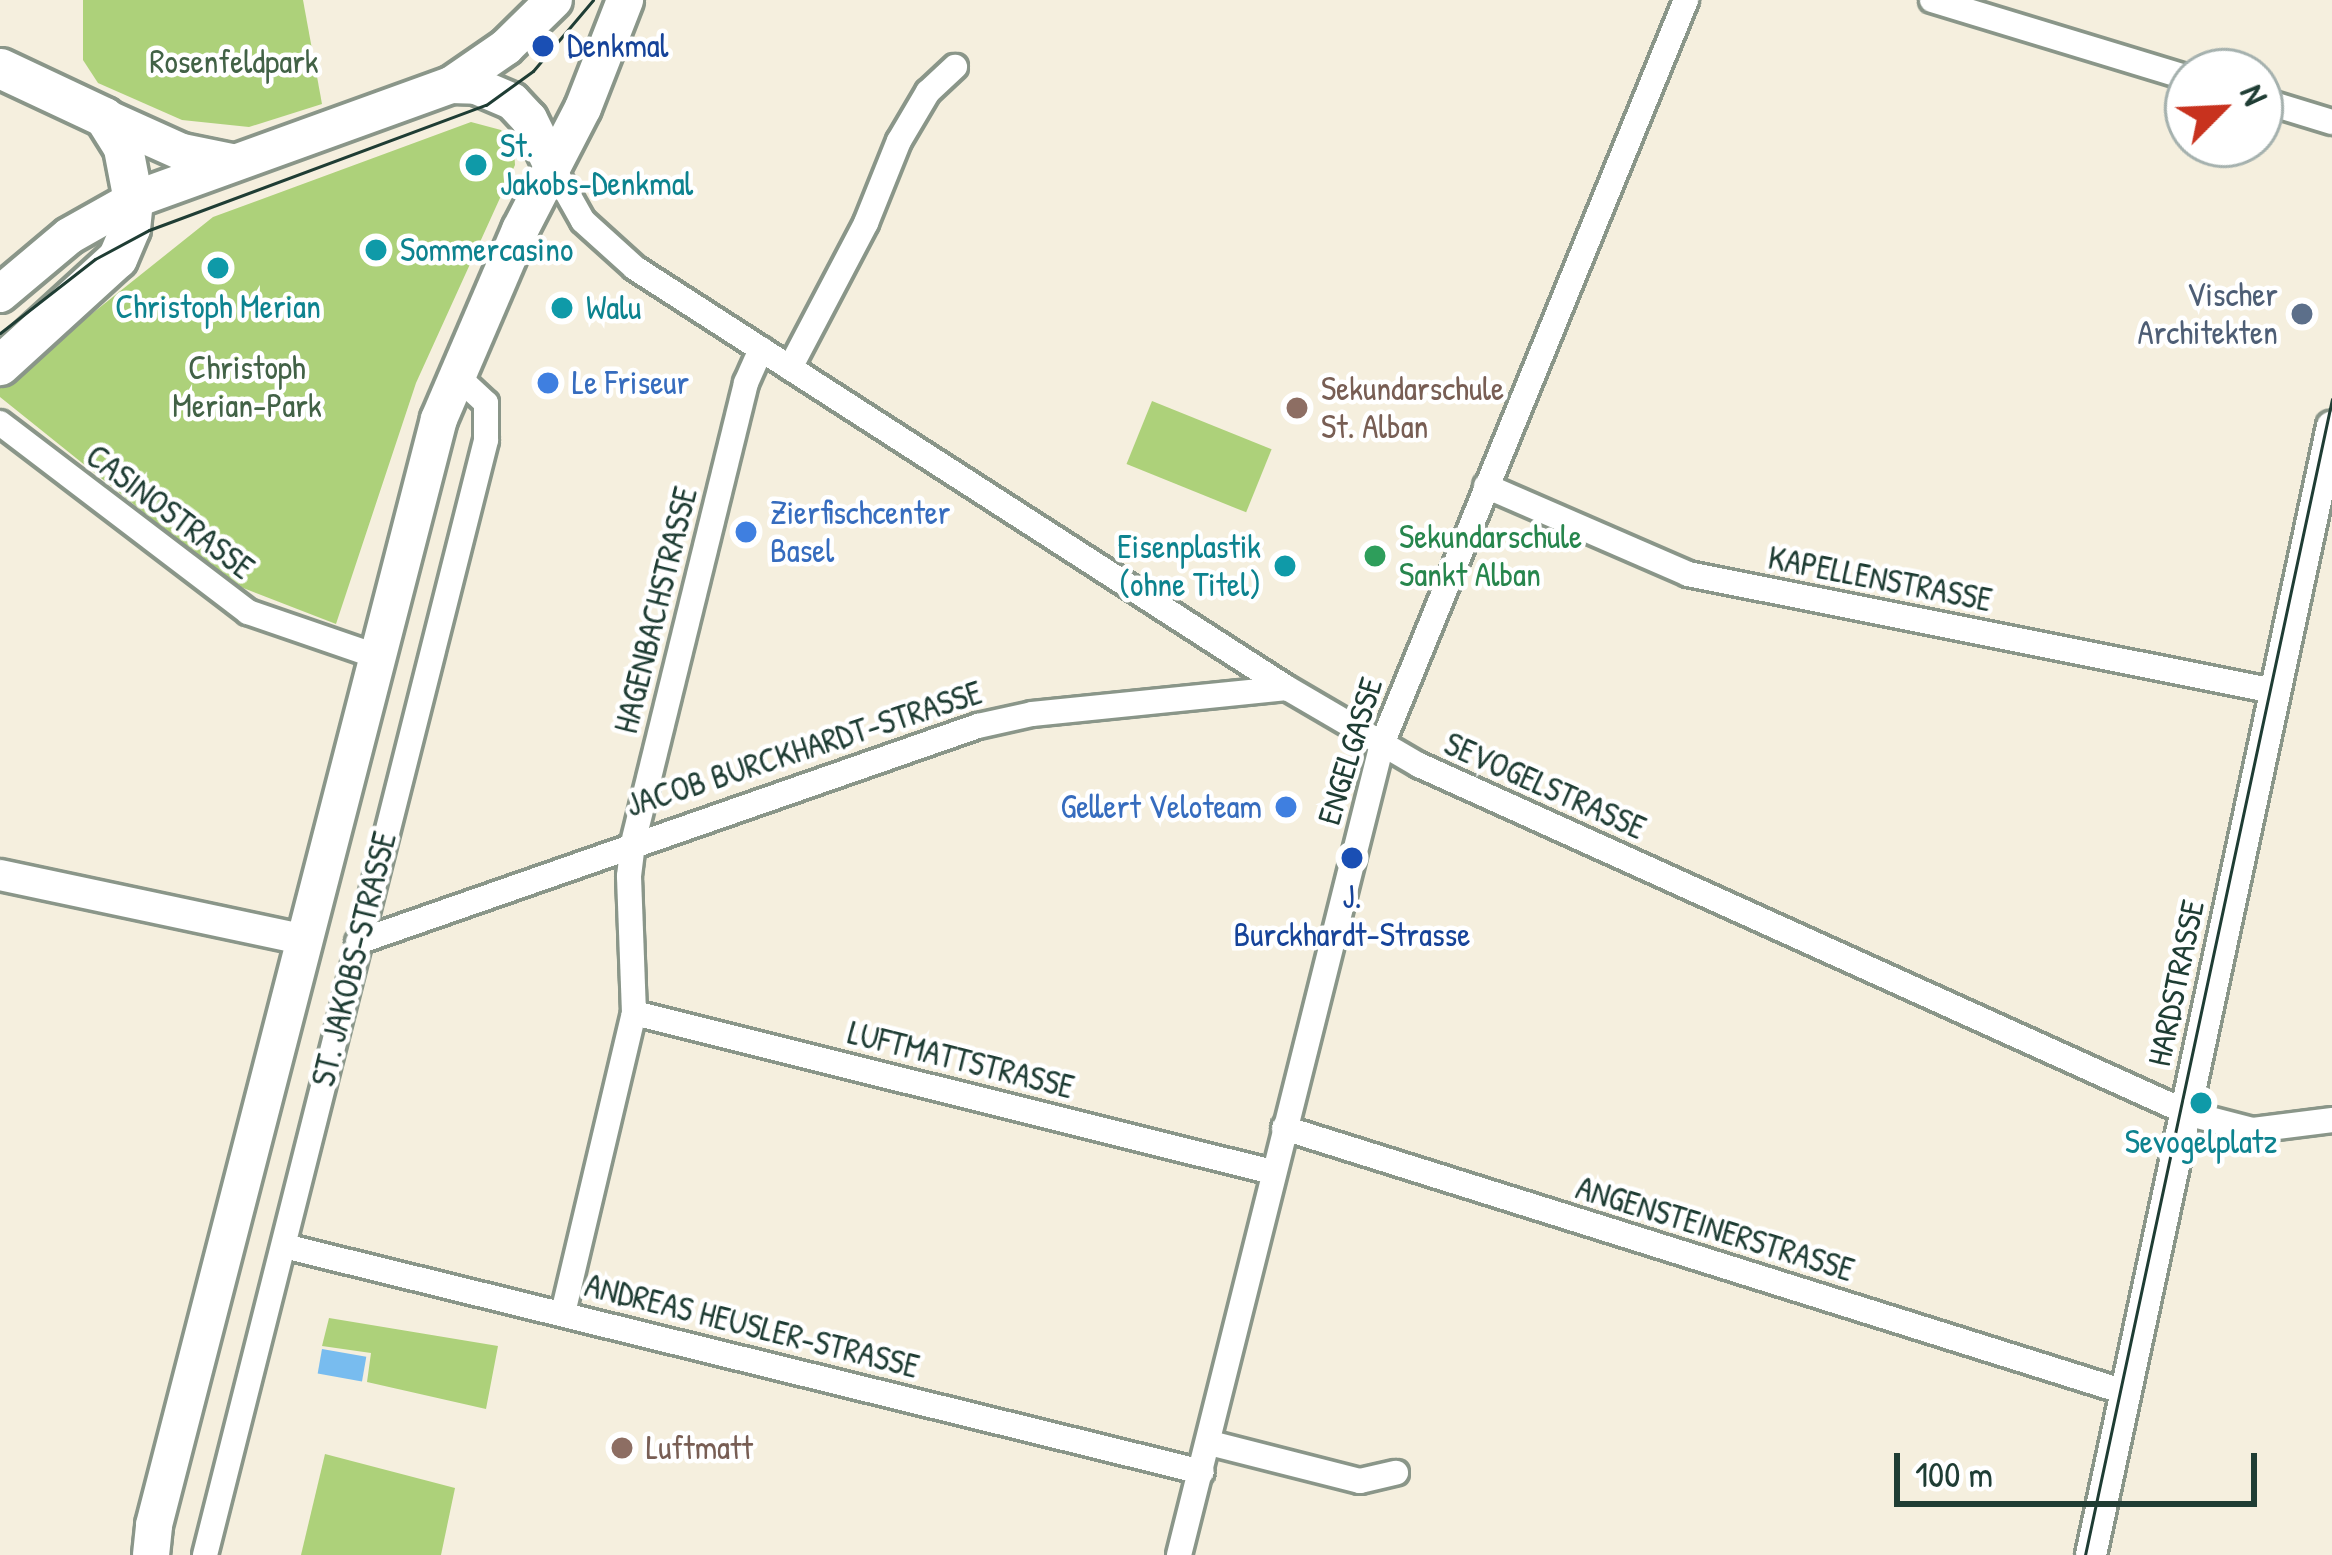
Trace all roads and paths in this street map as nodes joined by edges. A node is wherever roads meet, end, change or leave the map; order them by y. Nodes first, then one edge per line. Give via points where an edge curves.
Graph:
1 (554, 0) edge
2 (626, 0) edge
3 (1686, 0) edge
4 (1932, 0) edge
5 (955, 67) dead end
6 (0, 68) edge
7 (2164, 71) edge
8 (451, 86) junction
9 (2284, 107) edge
10 (104, 116) junction
11 (2332, 122) edge
12 (235, 162) junction
13 (552, 166) junction
14 (133, 200) junction
15 (0, 294) edge
16 (761, 349) junction
17 (0, 365) edge
18 (790, 368) junction
19 (457, 376) junction
20 (0, 423) edge
21 (2332, 426) edge
22 (1486, 486) junction
23 (379, 657) junction
24 (1287, 688) junction
25 (2275, 691) junction
26 (1382, 744) junction
27 (633, 843) junction
28 (0, 875) edge
29 (307, 940) junction
30 (358, 942) junction
31 (634, 1013) junction
32 (2186, 1112) junction
33 (2332, 1120) edge
34 (1284, 1128) junction
35 (1272, 1172) junction
36 (284, 1246) junction
37 (563, 1313) junction
38 (2125, 1392) junction
39 (1210, 1443) junction
40 (1202, 1472) junction
41 (1396, 1473) dead end
42 (148, 1545) edge
43 (205, 1555) edge
44 (1179, 1555) edge
45 (2091, 1555) edge

1 - 8 main road
2 - 13 main road, ST. JAKOBS-STRASSE
3 - 22 street, ENGELGASSE
4 - 7 street
5 - 18 street via 928,92 899,141
6 - 10 main road
8 - 12 main road
8 - 13 main road via 512,101
9 - 11 street
10 - 12 main road via 182,152
10 - 14 main road via 123,148
12 - 14 main road
13 - 16 street, SEVOGELSTRASSE via 583,221 617,255
13 - 19 main road, ST. JAKOBS-STRASSE
14 - 15 main road via 69,236
14 - 17 main road via 117,258
16 - 18 street, SEVOGELSTRASSE
16 - 27 street, HAGENBACHSTRASSE via 746,382
18 - 24 street, SEVOGELSTRASSE
19 - 23 main road, ST. JAKOBS-STRASSE
19 - 30 street, ST. JAKOBS-STRASSE via 482,395 489,424
20 - 23 street, CASINOSTRASSE via 248,612
21 - 25 street, HARDSTRASSE
22 - 25 street, KAPELLENSTRASSE via 1688,574
22 - 26 street, ENGELGASSE
23 - 29 main road, ST. JAKOBS-STRASSE
24 - 26 street, SEVOGELSTRASSE
24 - 27 street, JACOB BURCKHARDT-STRASSE via 978,726
25 - 32 street, HARDSTRASSE
26 - 32 street, SEVOGELSTRASSE
26 - 34 street, ENGELGASSE
27 - 30 street, JACOB BURCKHARDT-STRASSE
27 - 31 street, HAGENBACHSTRASSE
28 - 29 street
29 - 42 main road, ST. JAKOBS-STRASSE
30 - 36 street, ST. JAKOBS-STRASSE
31 - 35 street, LUFTMATTSTRASSE
31 - 37 street, HAGENBACHSTRASSE
32 - 33 street, SEVOGELSTRASSE via 2254,1130
32 - 38 street, HARDSTRASSE
34 - 35 street, ENGELGASSE
34 - 38 street, ANGENSTEINERSTRASSE
35 - 39 street, ENGELGASSE
36 - 37 street, ANDREAS HEUSLER-STRASSE
36 - 43 street, ST. JAKOBS-STRASSE
37 - 40 street, ANDREAS HEUSLER-STRASSE
38 - 45 street, HARDSTRASSE
39 - 40 street, ENGELGASSE
39 - 41 street via 1360,1481
40 - 44 street, ENGELGASSE

